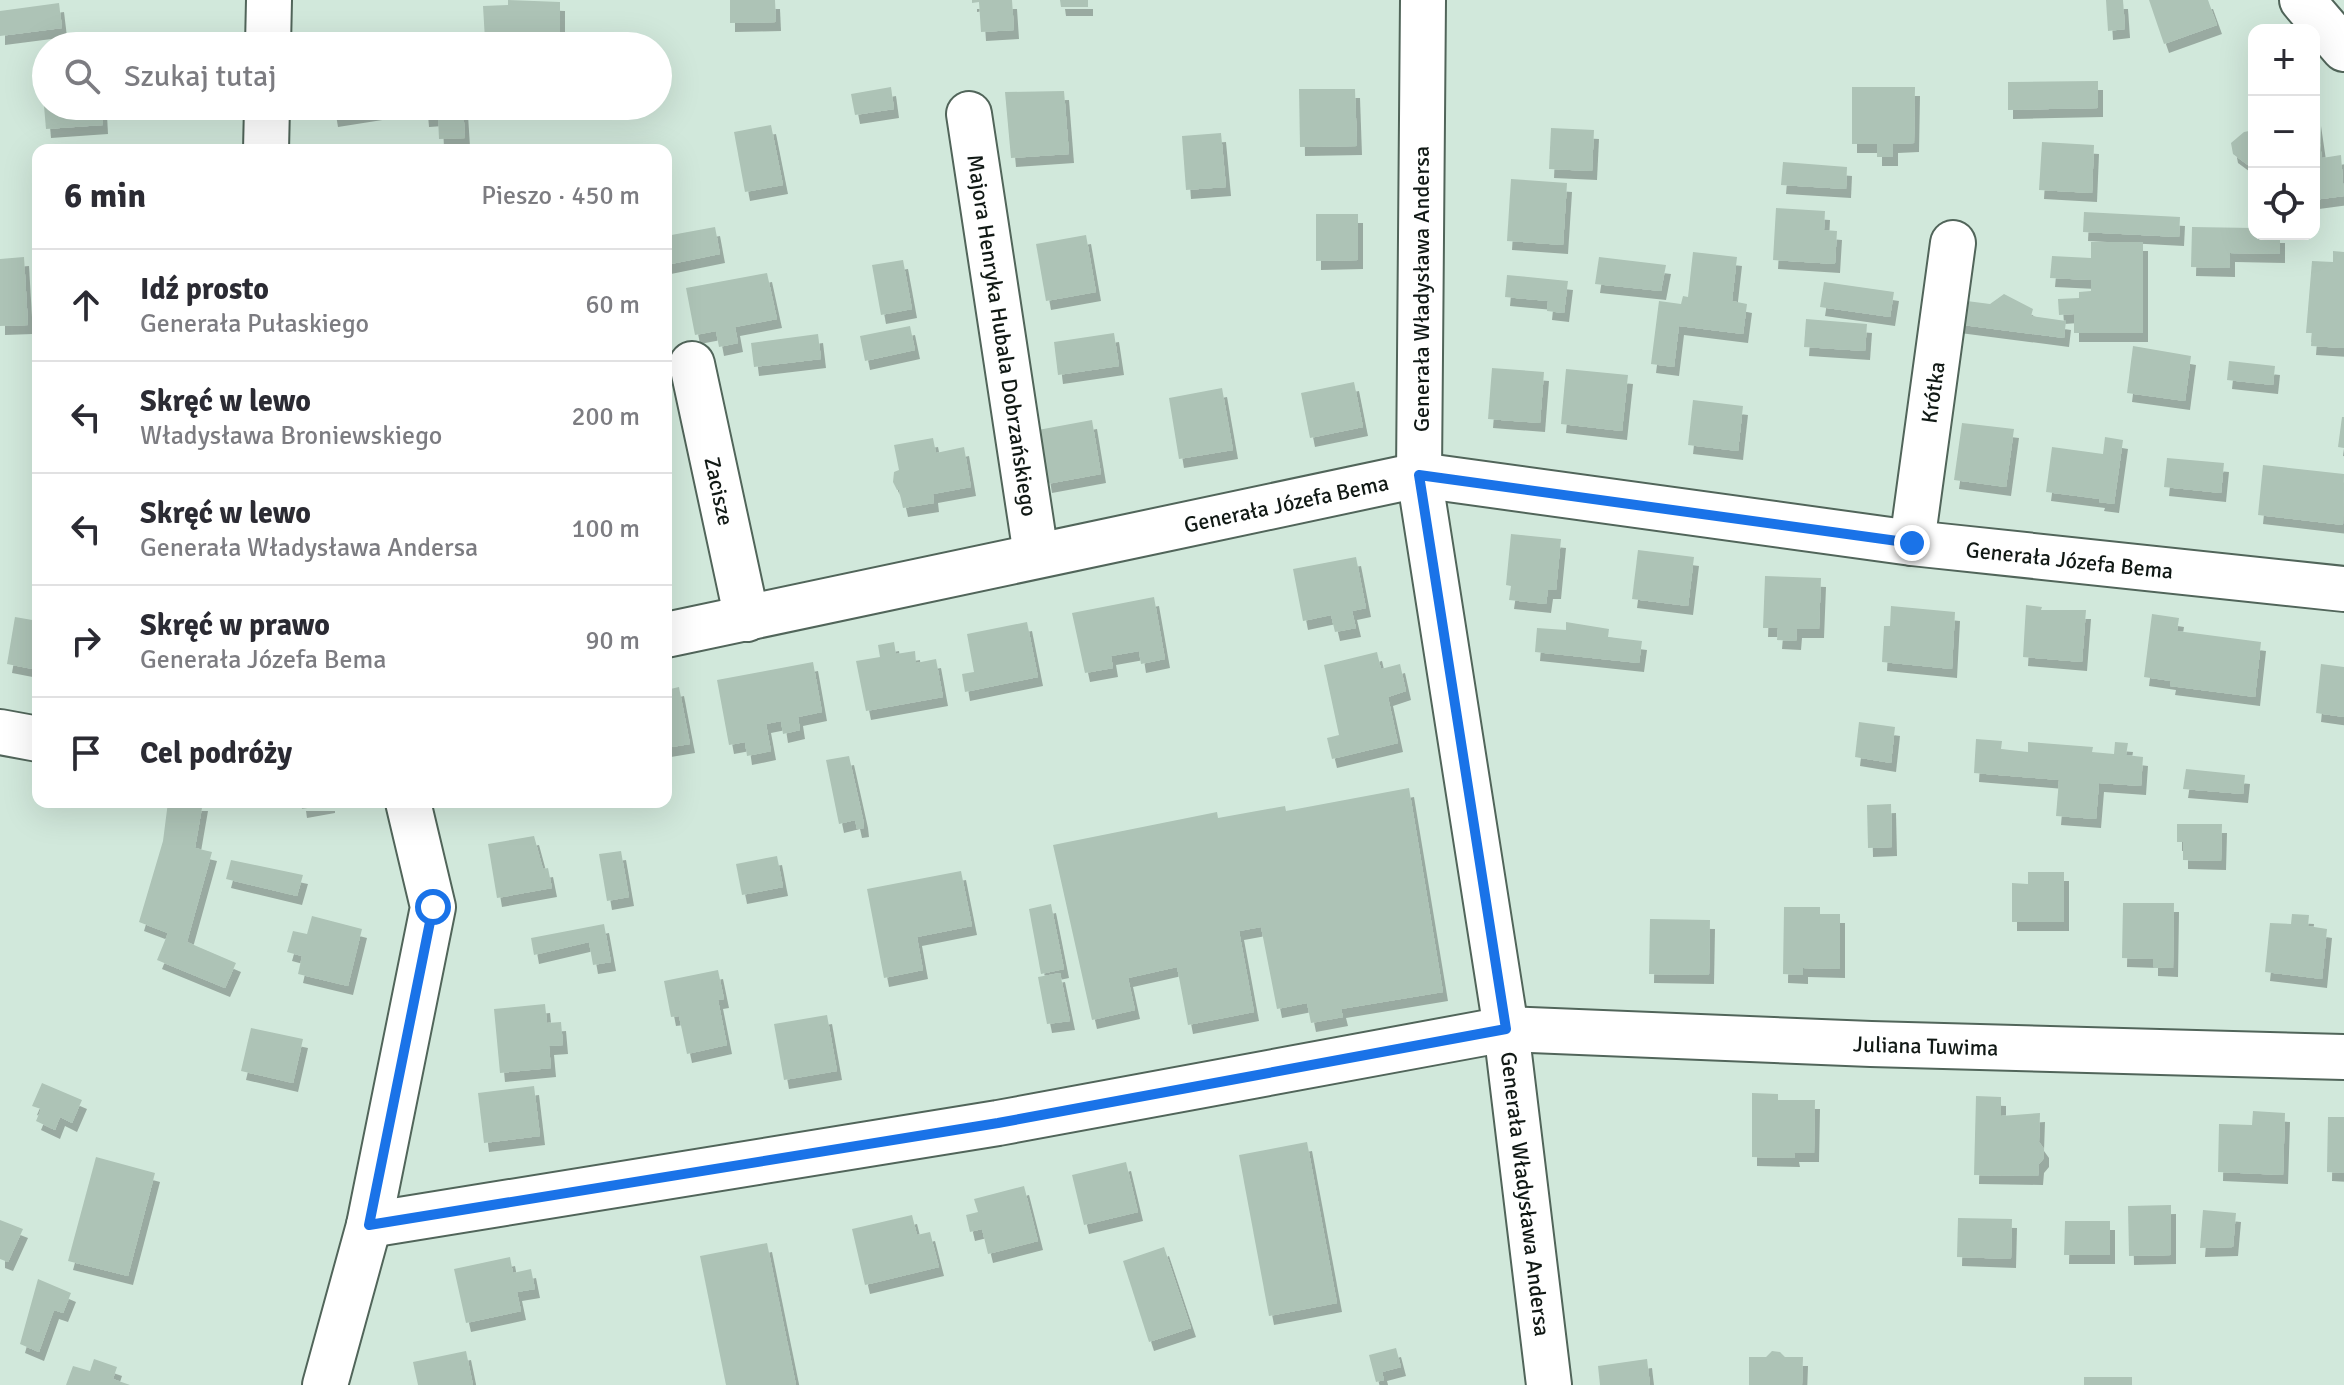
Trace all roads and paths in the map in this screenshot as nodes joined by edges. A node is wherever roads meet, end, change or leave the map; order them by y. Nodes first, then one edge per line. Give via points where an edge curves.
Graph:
1 (269, 0) edge
2 (1423, 0) edge
3 (2302, 0) edge
4 (268, 32) edge
5 (2344, 49) edge
6 (969, 114) dead end
7 (267, 120) edge
8 (266, 144) edge
9 (1953, 243) dead end
10 (692, 364) dead end
11 (1419, 475) junction
12 (1912, 543) junction
13 (1036, 555) junction
14 (2344, 589) edge
15 (747, 619) junction
16 (672, 634) edge
17 (0, 732) edge
18 (32, 738) edge
19 (409, 808) edge
20 (1506, 1029) junction
21 (2344, 1057) edge
22 (369, 1225) junction
23 (325, 1385) edge
24 (1549, 1385) edge

1 - 4 street
2 - 11 street, Generała Władysława Andersa
3 - 5 street
6 - 13 street, Majora Henryka Hubala Dobrzańskiego
7 - 8 street
9 - 12 street, Krótka
10 - 15 street, Zacisze
11 - 12 street, Generała Józefa Bema
11 - 13 street, Generała Józefa Bema
11 - 20 street, Generała Władysława Andersa
12 - 14 street, Generała Józefa Bema
13 - 15 street, Generała Józefa Bema
15 - 16 street, Generała Józefa Bema
17 - 18 street
19 - 22 street via 433,907
20 - 21 street, Juliana Tuwima
20 - 22 street, Juliana Tuwima via 998,1123
20 - 24 street, Generała Władysława Andersa
22 - 23 street

